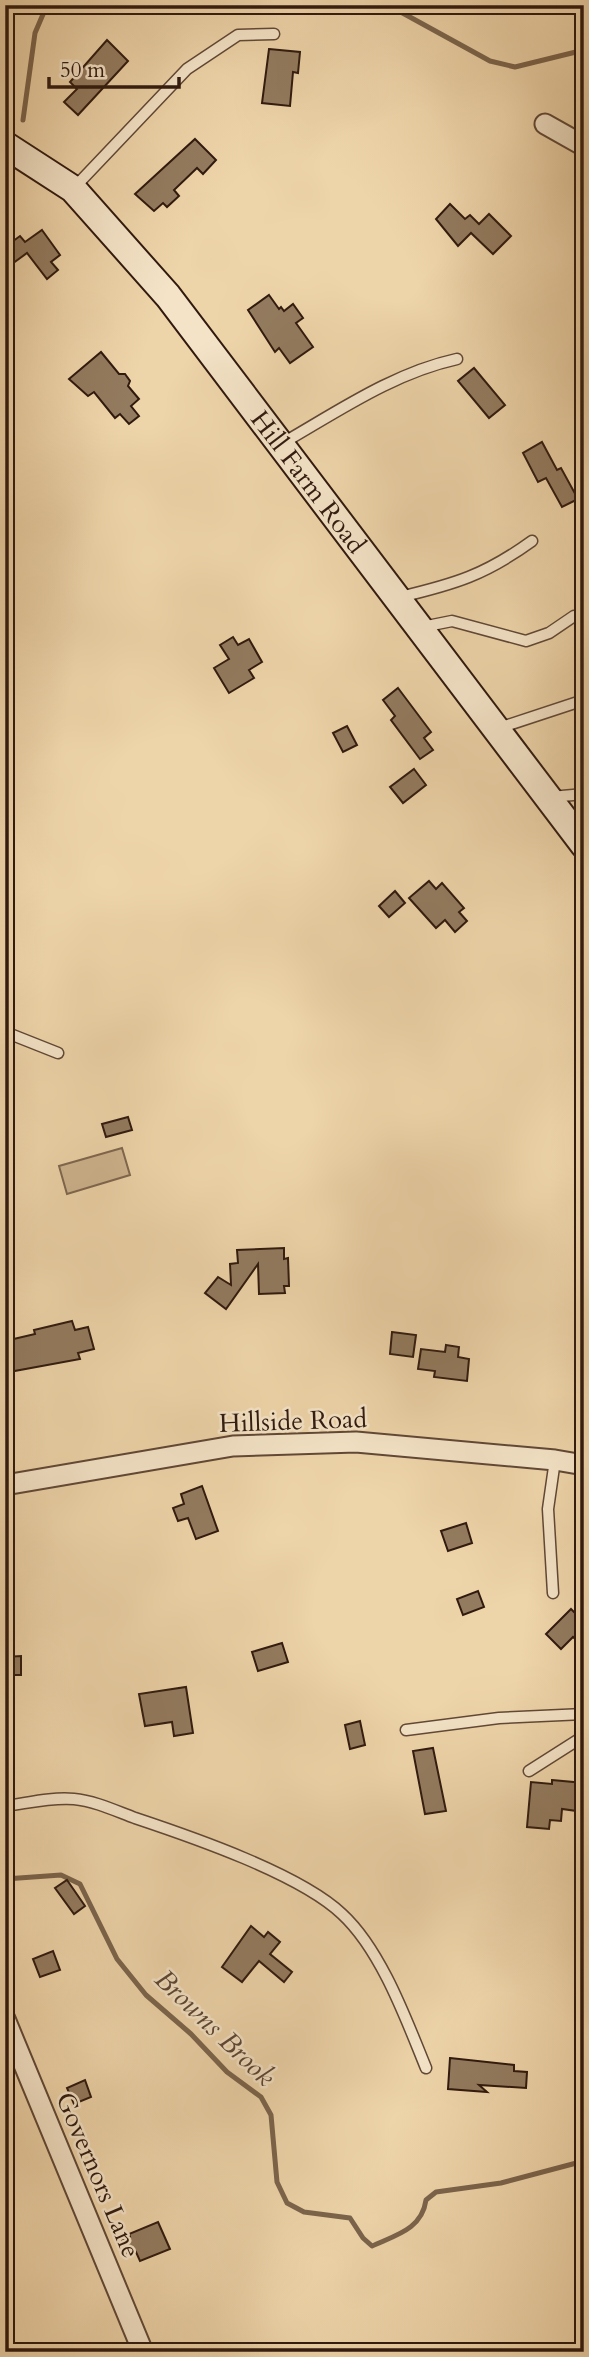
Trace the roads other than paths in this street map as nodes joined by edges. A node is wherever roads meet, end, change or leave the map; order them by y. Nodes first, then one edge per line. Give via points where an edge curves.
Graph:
1 (274, 34) dead end
2 (545, 124) dead end
3 (5, 145) edge
4 (584, 146) edge
5 (73, 189) junction
6 (457, 359) dead end
7 (280, 445) junction
8 (532, 541) dead end
9 (396, 598) junction
10 (574, 617) dead end
11 (418, 628) junction
12 (584, 700) edge
13 (495, 729) junction
14 (584, 794) edge
15 (547, 797) junction
16 (584, 845) edge
17 (5, 1032) edge
18 (58, 1053) dead end
19 (555, 1460) junction
20 (584, 1465) edge
21 (5, 1485) edge
22 (553, 1594) dead end
23 (584, 1714) edge
24 (406, 1730) dead end
25 (584, 1736) edge
26 (529, 1771) dead end
27 (5, 1806) edge
28 (5, 2019) edge
29 (426, 2068) dead end
30 (143, 2352) edge

1 - 5 lane via 238,35 187,69
2 - 4 street
3 - 5 main road, Hill Farm Road
5 - 7 main road, Hill Farm Road via 168,296
6 - 7 lane via 424,366 387,383
7 - 9 main road, Hill Farm Road
8 - 9 lane via 463,582
9 - 11 main road, Hill Farm Road
10 - 11 lane via 526,641 452,621
11 - 13 main road, Hill Farm Road
12 - 13 lane
13 - 15 main road, Hill Farm Road
14 - 15 lane
15 - 16 main road, Hill Farm Road
17 - 18 lane
19 - 20 street, Hillside Road
19 - 21 street, Hillside Road via 356,1442 233,1446
19 - 22 lane via 548,1509
23 - 24 lane via 499,1718
25 - 26 lane
27 - 29 lane via 74,1799 93,1803 161,1826 315,1892 344,1915 366,1943
28 - 30 street, Governors Lane

